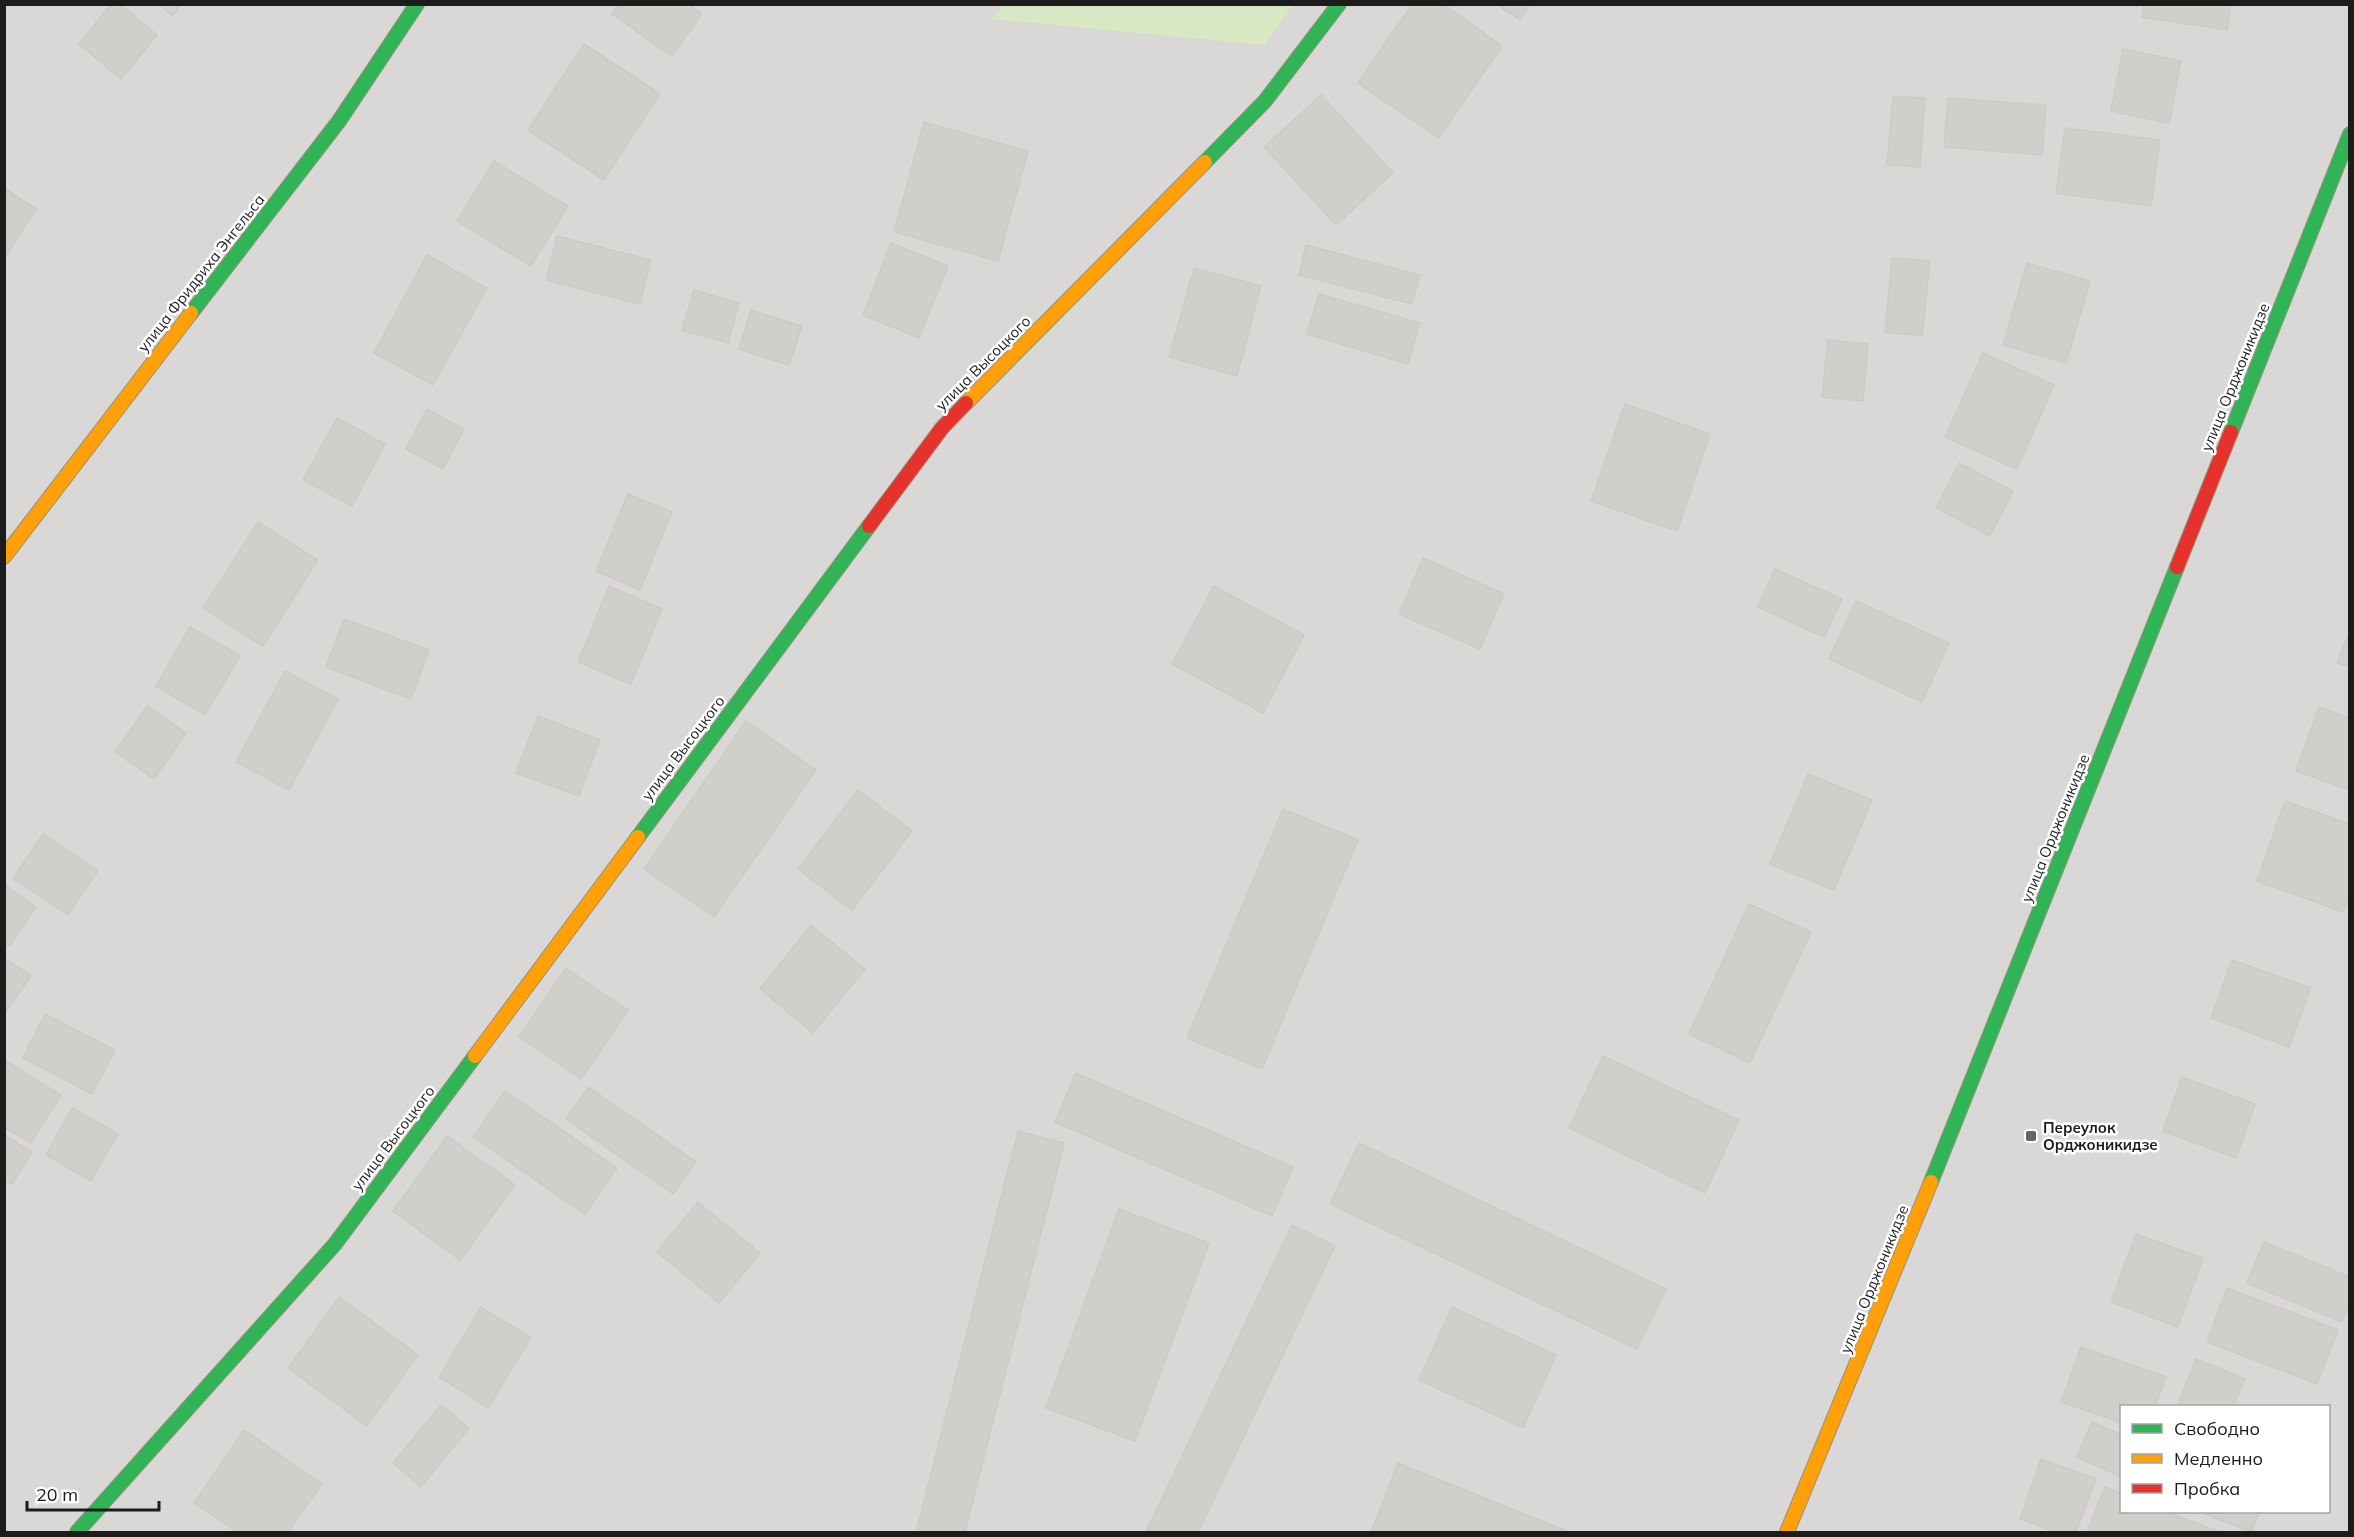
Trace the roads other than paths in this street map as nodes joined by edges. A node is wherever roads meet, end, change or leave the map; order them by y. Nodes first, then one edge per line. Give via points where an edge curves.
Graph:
1 (417, 4) edge
2 (1339, 4) edge
3 (2349, 134) edge
4 (4, 557) edge
5 (77, 1533) edge
6 (1787, 1533) edge

1 - 4 street, улица Фридриха Энгельса via 339,121
2 - 5 street, улица Высоцкого via 1265,100 942,428 335,1244
3 - 6 street, улица Орджоникидзе via 1962,1108

